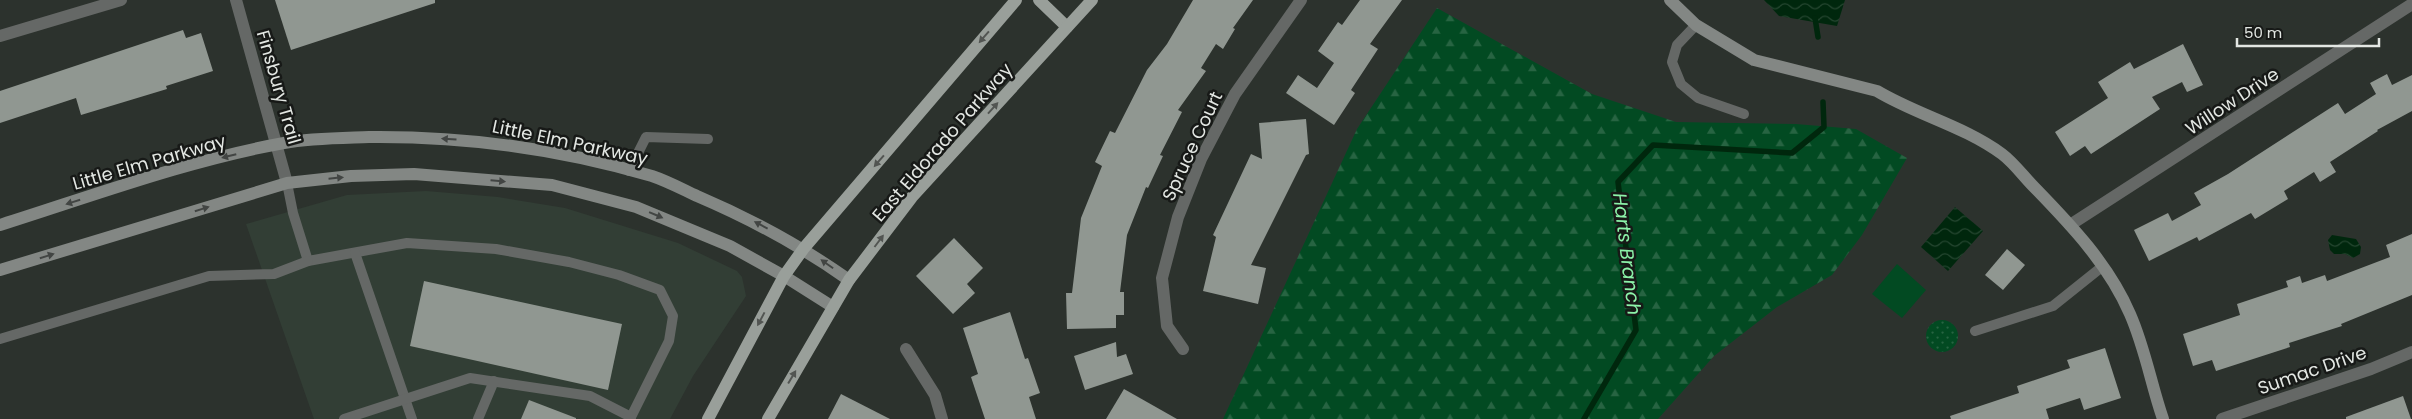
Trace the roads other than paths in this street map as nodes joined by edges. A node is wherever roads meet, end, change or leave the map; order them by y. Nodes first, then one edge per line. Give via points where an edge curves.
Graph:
1 (122, 0) edge
2 (236, 0) edge
3 (1016, 0) edge
4 (1039, 0) edge
5 (1092, 0) edge
6 (1301, 0) edge
7 (1670, 0) edge
8 (2412, 4) edge
9 (1696, 25) junction
10 (1067, 27) junction
11 (0, 36) edge
12 (1744, 114) dead end
13 (708, 140) dead end
14 (276, 144) junction
15 (629, 171) junction
16 (288, 183) junction
17 (0, 225) edge
18 (2070, 225) junction
19 (804, 248) junction
20 (355, 253) junction
21 (308, 261) junction
22 (2103, 266) junction
23 (0, 270) edge
24 (784, 276) junction
25 (850, 280) junction
26 (833, 307) junction
27 (1975, 331) dead end
28 (0, 339) edge
29 (906, 349) dead end
30 (1183, 349) dead end
31 (2412, 352) edge
32 (494, 382) junction
33 (406, 400) junction
34 (631, 418) edge
35 (344, 419) edge
36 (412, 419) edge
37 (478, 419) edge
38 (708, 419) edge
39 (768, 419) edge
40 (942, 419) edge
41 (2163, 419) edge
42 (2222, 419) edge

1 - 11 street
2 - 14 street, Finsbury Trail
3 -> 19 main road, East Eldorado Parkway
4 - 10 main road
5 - 10 main road, East Eldorado Parkway
6 - 30 street, Spruce Court via 1235,94 1201,159 1178,217 1162,278 1167,326
7 - 9 main road
8 - 18 street, Willow Drive
9 - 12 lane via 1678,45 1672,62 1681,84 1698,98
9 - 18 main road via 1754,60 1877,91 1963,131 2003,155
25 -> 10 main road, East Eldorado Parkway via 912,197
13 - 15 lane via 646,137
15 -> 14 main road, Little Elm Parkway via 566,155 484,142 410,137
14 - 16 street, Finsbury Trail
14 -> 17 main road, Little Elm Parkway via 199,163
19 -> 15 main road, Little Elm Parkway via 737,213 653,177
16 - 21 lane via 293,213
23 -> 16 main road
16 -> 24 main road via 414,174 552,185 636,207 730,246
18 - 22 main road
19 - 24 main road, East Eldorado Parkway
25 -> 19 main road, Little Elm Parkway
20 - 21 lane
20 - 33 lane
20 - 34 lane via 407,243 496,249 569,262 660,290 673,316 669,341
21 - 28 lane via 274,274 209,276
22 - 27 lane via 2053,306
22 - 41 main road via 2130,312
24 - 26 main road
24 -> 38 main road, East Eldorado Parkway
25 - 26 main road, East Eldorado Parkway
39 -> 26 main road, East Eldorado Parkway
29 - 40 street via 935,395
31 - 42 street, Sumac Drive
32 - 33 lane via 470,378
32 - 34 lane via 590,396
32 - 37 lane
33 - 35 lane
33 - 36 lane

